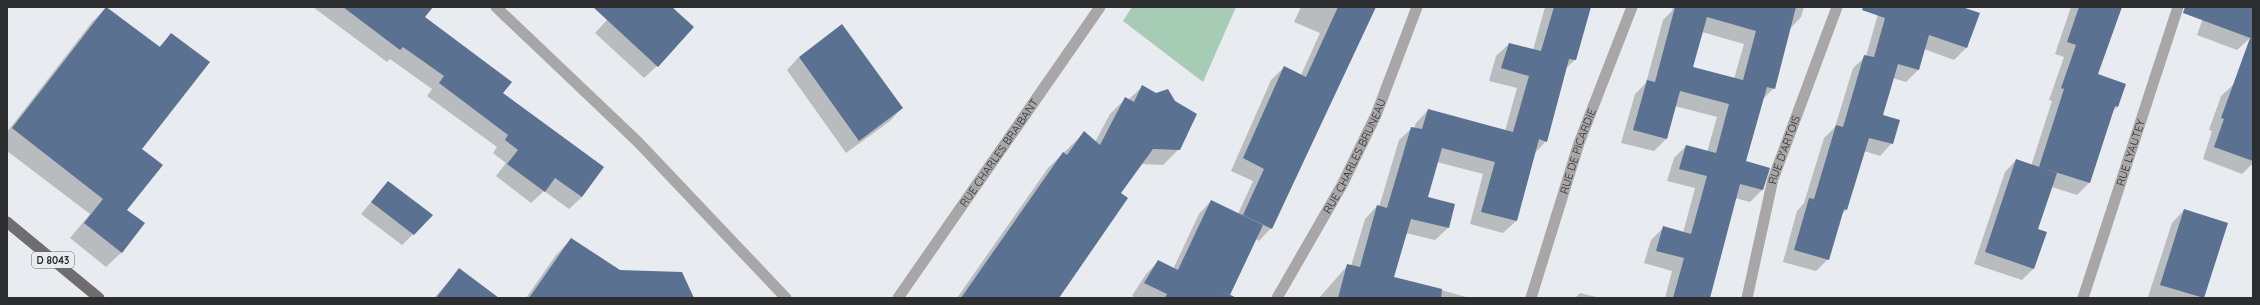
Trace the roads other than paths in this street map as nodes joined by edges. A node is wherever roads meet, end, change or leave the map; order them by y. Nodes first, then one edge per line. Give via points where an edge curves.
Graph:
1 (496, 7) edge
2 (1100, 7) edge
3 (1417, 7) edge
4 (1632, 7) edge
5 (1837, 7) edge
6 (2178, 7) edge
7 (7, 222) edge
8 (99, 298) edge
9 (786, 298) edge
10 (898, 298) edge
11 (1277, 298) edge
12 (1531, 298) edge
13 (1747, 298) edge
14 (2083, 298) edge

1 - 9 street via 638,142
2 - 10 street, RUE CHARLES BRAIBANT
3 - 11 street, RUE CHARLES BRUNEAU via 1376,115 1342,185
4 - 12 street, RUE DE PICARDIE via 1579,143
5 - 13 street, RUE D'ARTOIS via 1773,179
6 - 14 street, RUE LYAUTEY
7 - 8 main road, D 8043

